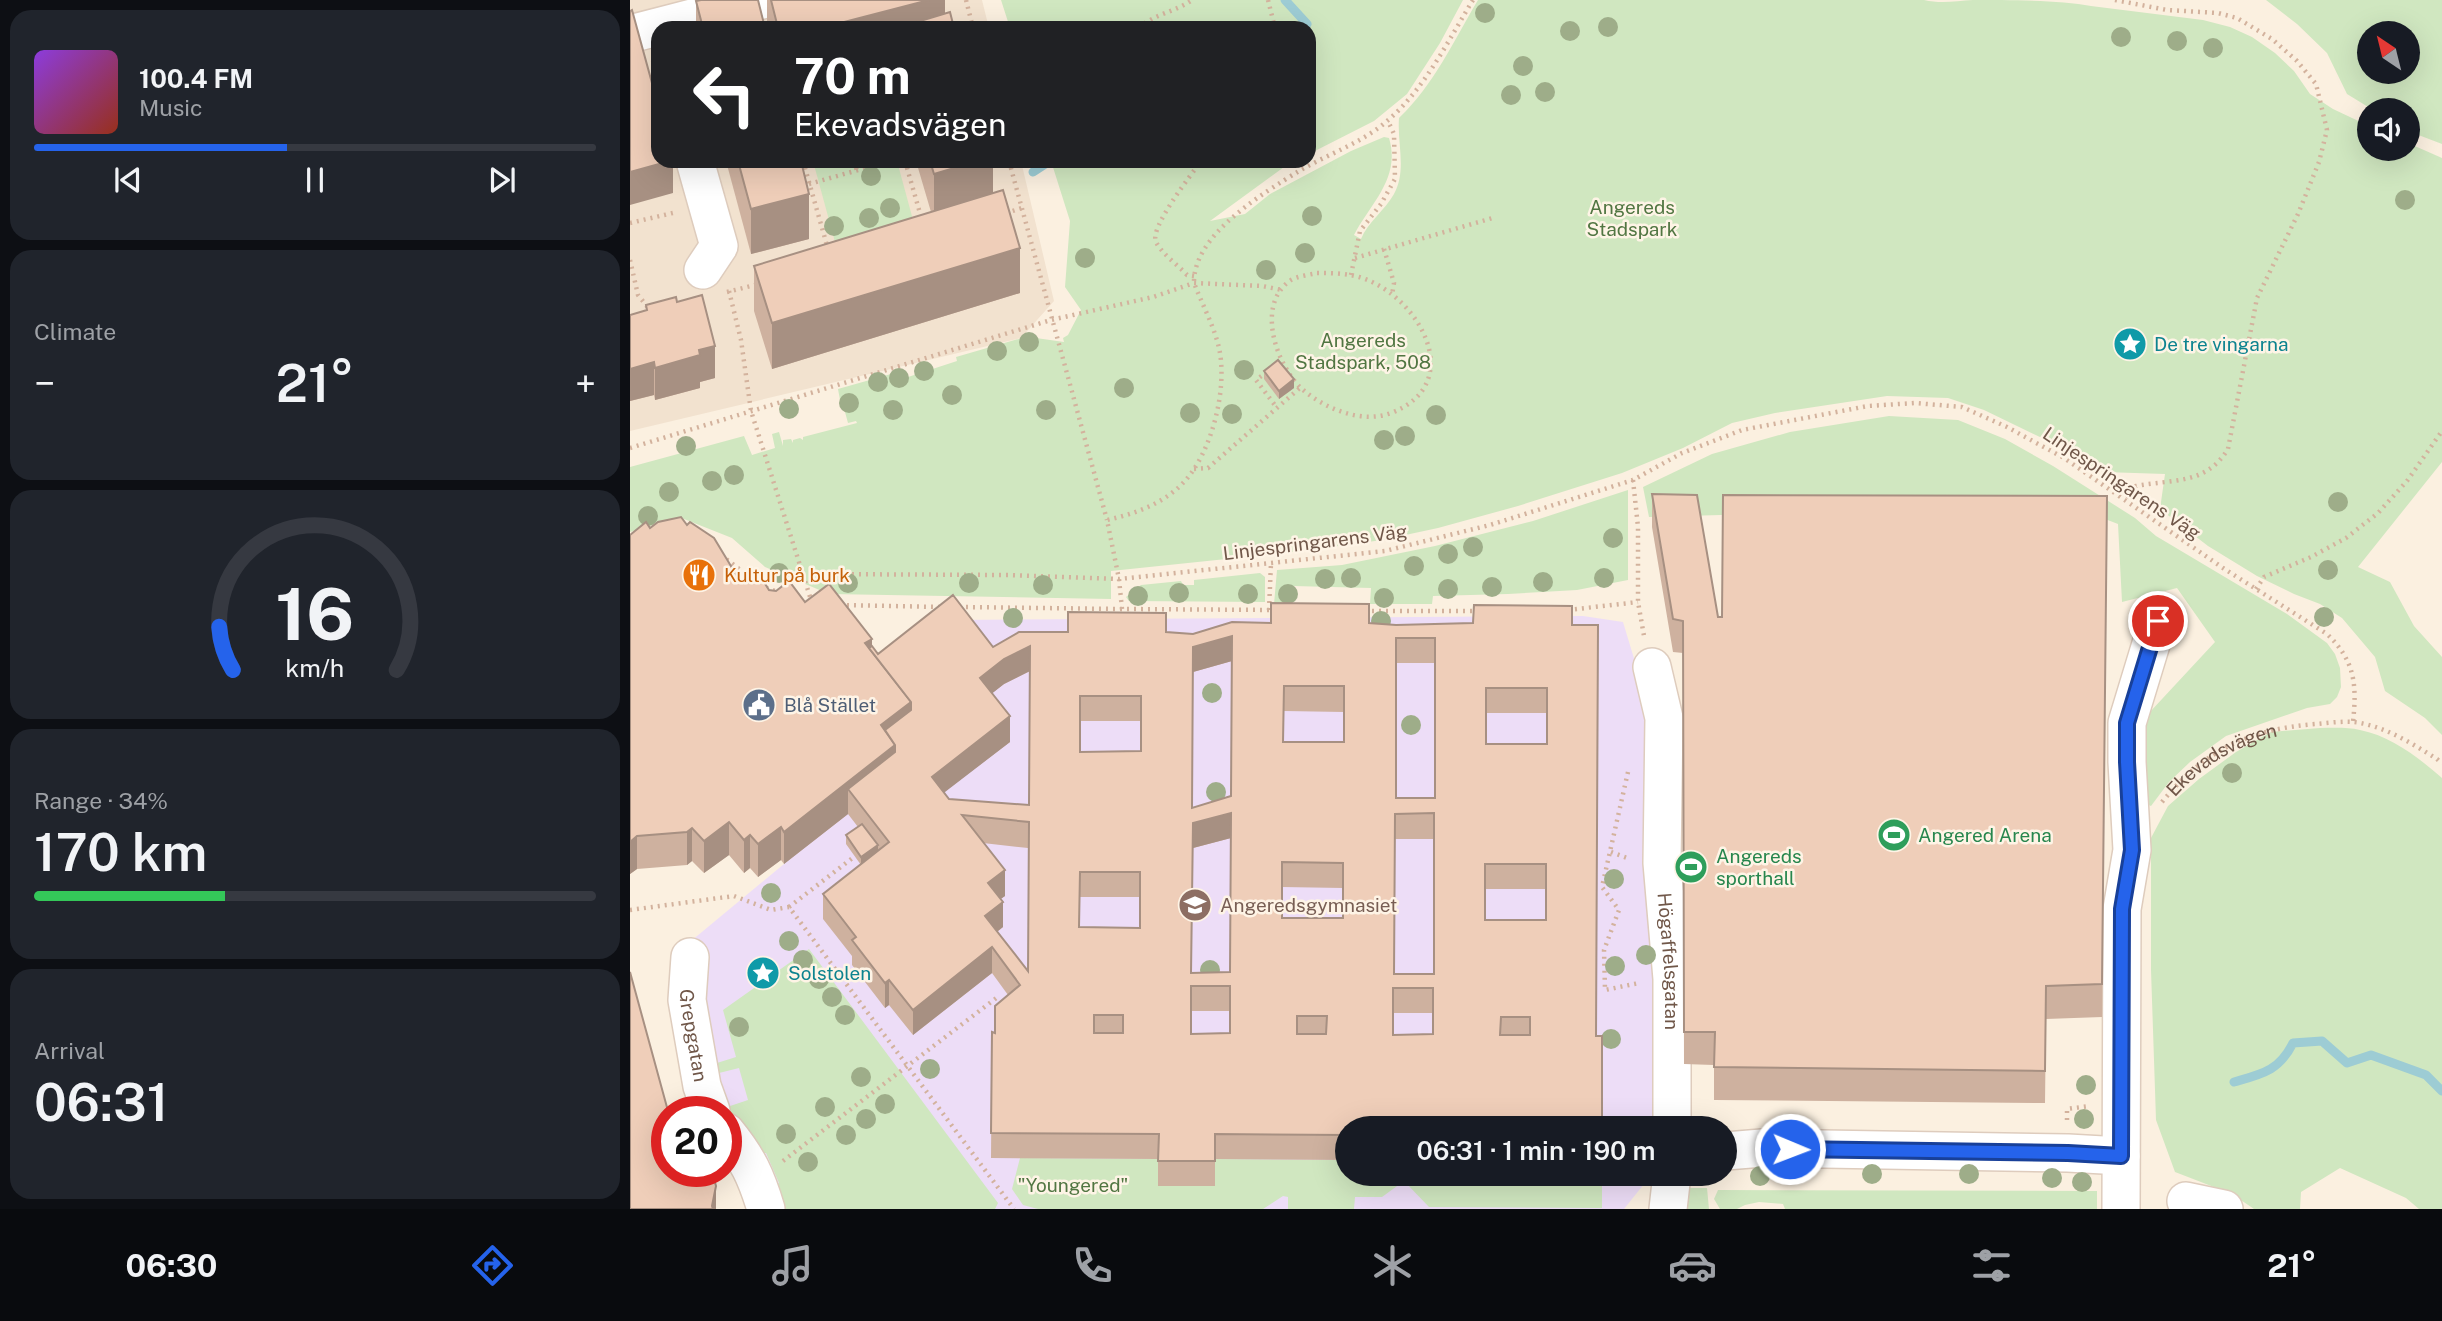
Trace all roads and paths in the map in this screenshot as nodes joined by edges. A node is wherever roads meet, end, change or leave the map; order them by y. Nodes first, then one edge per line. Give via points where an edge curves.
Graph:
1 (762, 0) edge
2 (966, 0) edge
3 (1192, 0) edge
4 (1268, 0) edge
5 (1473, 0) edge
6 (2115, 0) edge
7 (658, 21) edge
8 (972, 21) edge
9 (1146, 21) edge
10 (1273, 21) edge
11 (1387, 121) junction
12 (1316, 163) edge
13 (696, 168) edge
14 (805, 168) edge
15 (856, 168) edge
16 (867, 168) edge
17 (907, 168) edge
18 (1011, 168) edge
19 (1197, 168) edge
20 (1306, 168) edge
21 (857, 171) junction
22 (809, 184) junction
23 (1022, 208) junction
24 (998, 215) edge
25 (1496, 217) dead end
26 (923, 225) edge
27 (828, 250) edge
28 (1384, 250) junction
29 (1355, 258) junction
30 (630, 260) edge
31 (631, 275) edge
32 (717, 275) junction
33 (1351, 275) junction
34 (1194, 276) junction
35 (768, 281) edge
36 (1194, 283) junction
37 (1282, 289) junction
38 (1392, 295) junction
39 (662, 307) edge
40 (651, 310) junction
41 (640, 313) edge
42 (1051, 320) junction
43 (1282, 360) junction
44 (1301, 387) junction
45 (1277, 408) junction
46 (751, 411) junction
47 (2442, 431) edge
48 (630, 448) edge
49 (1193, 469) junction
50 (1633, 480) junction
51 (2125, 500) junction
52 (1107, 520) junction
53 (718, 553) edge
54 (1271, 563) junction
55 (803, 574) junction
56 (1119, 579) junction
57 (2256, 589) junction
58 (787, 595) edge
59 (800, 600) edge
60 (827, 605) edge
61 (1122, 609) junction
62 (1269, 610) junction
63 (1283, 610) edge
64 (1490, 610) edge
65 (1559, 610) edge
66 (1353, 611) edge
67 (2158, 621) dead end
68 (1652, 667) dead end
69 (2353, 722) junction
70 (2442, 764) edge
71 (1628, 771) dead end
72 (2160, 806) dead end
73 (861, 852) edge
74 (789, 907) junction
75 (630, 910) edge
76 (690, 957) dead end
77 (1645, 982) dead end
78 (999, 996) dead end
79 (906, 1067) junction
80 (705, 1096) edge
81 (2121, 1102) junction
82 (1672, 1116) edge
83 (1737, 1150) edge
84 (742, 1151) edge
85 (2068, 1153) junction
86 (2121, 1156) junction
87 (1671, 1186) edge
88 (762, 1195) edge
89 (2186, 1201) dead end
90 (1014, 1209) edge
91 (1668, 1209) edge
92 (2121, 1209) edge
93 (2224, 1209) edge

1 - 7 street
2 - 8 path
3 - 9 path
4 - 10 path
5 - 11 path via 1404,106
6 - 51 path via 2218,13 2251,25 2297,61 2316,84 2327,130 2298,214 2257,298 2228,449 2221,461 2197,477 2136,486
11 - 12 path
11 - 29 path via 1394,134 1395,179 1360,231
13 - 32 street
14 - 22 path
15 - 21 path
16 - 21 path
17 - 26 path
18 - 23 path
19 - 34 path via 1155,235 1156,243 1187,275
20 - 34 path via 1215,232
21 - 22 path
22 - 27 path
23 - 24 path
23 - 42 path
25 - 28 path
28 - 29 path
28 - 38 path via 1394,283
29 - 33 path
30 - 31 path
31 - 40 path via 638,295
32 - 35 path
32 - 46 path via 741,340
33 - 37 path via 1317,273 1294,278
33 - 38 path
34 - 36 path
36 - 37 path
36 - 42 path
36 - 49 path via 1219,346 1221,364 1219,405
37 - 43 path via 1271,325
38 - 44 path via 1412,313 1428,345 1430,368 1421,393 1399,410 1370,417 1328,406
39 - 40 path
40 - 41 path
42 - 46 path
42 - 52 path
43 - 44 path
43 - 45 path via 1256,380
44 - 45 path
45 - 49 path via 1208,468
46 - 48 path
46 - 55 path
47 - 57 path via 2378,513 2346,538 2264,577
49 - 52 path via 1160,500 1134,514
50 - 51 path, Linjespringarens Väg via 1682,453 1742,430 1868,406 1915,403 1962,407 2007,426
50 - 54 path, Linjespringarens Väg via 1490,525 1385,551
50 - 65 path via 1637,602
51 - 57 path, Linjespringarens Väg
52 - 56 path
53 - 58 path via 761,586
54 - 56 path, Linjespringarens Väg
54 - 62 path
55 - 56 path, Linjespringarens Väg
55 - 59 path via 813,605
56 - 61 path
57 - 69 path, Linjespringarens Väg via 2339,646 2350,664 2356,693
60 - 61 path
61 - 62 path
62 - 63 path
64 - 66 path
67 - 81 street via 2127,723 2132,850 2122,909
68 - 82 street, Högaffelsgatan via 1664,718 1662,863 1672,979
69 - 70 path, Ekevadsvägen via 2396,734
69 - 72 path, Ekevadsvägen via 2283,727 2247,738 2208,757
71 - 77 path via 1602,887 1619,910 1604,950 1605,990
73 - 74 path
74 - 75 path via 771,910 734,896
74 - 79 path
76 - 80 street, Grepgatan via 687,1000
78 - 79 path
79 - 88 path
79 - 90 path
81 - 85 path via 2067,1109
81 - 86 street
83 - 85 street
84 - 88 street
85 - 86 street
86 - 92 street
87 - 91 street
89 - 93 street

